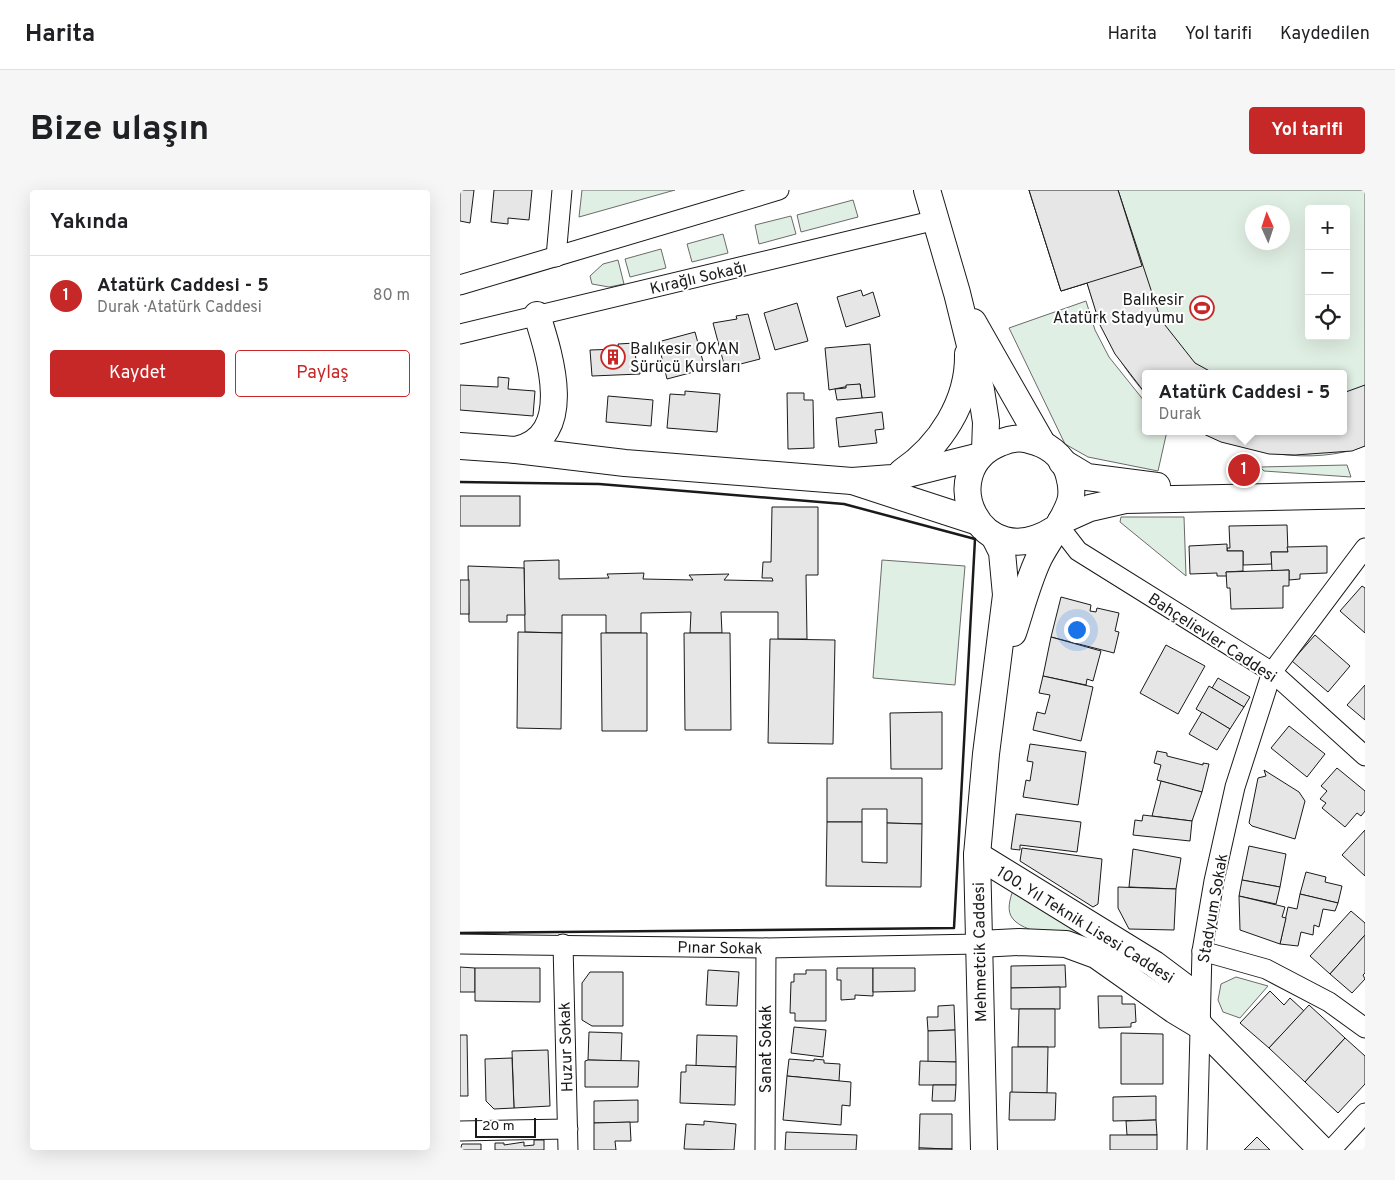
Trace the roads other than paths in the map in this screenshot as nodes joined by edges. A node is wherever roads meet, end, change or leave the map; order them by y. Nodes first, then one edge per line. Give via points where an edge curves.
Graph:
1 (562, 190) edge
2 (779, 190) edge
3 (927, 190) edge
4 (936, 220) junction
5 (556, 257) junction
6 (460, 285) edge
7 (957, 293) junction
8 (537, 315) junction
9 (460, 334) edge
10 (968, 344) junction
11 (1042, 443) junction
12 (460, 446) edge
13 (516, 450) junction
14 (983, 454) junction
15 (1062, 462) junction
16 (892, 478) junction
17 (852, 481) junction
18 (1365, 495) edge
19 (1242, 496) junction
20 (1058, 525) junction
21 (986, 529) junction
22 (1364, 551) edge
23 (1272, 672) junction
24 (986, 754) junction
25 (1365, 756) edge
26 (977, 855) junction
27 (460, 944) edge
28 (563, 944) junction
29 (979, 944) junction
30 (766, 948) junction
31 (1202, 951) junction
32 (1199, 1025) junction
33 (1365, 1028) edge
34 (1365, 1113) edge
35 (568, 1130) junction
36 (460, 1131) edge
37 (568, 1150) edge
38 (765, 1150) edge
39 (984, 1150) edge
40 (1197, 1150) edge
41 (1322, 1150) edge
42 (1330, 1150) edge

1 - 5 street
2 - 5 street
3 - 4 main road
4 - 7 main road
4 - 8 street, Kırağlı Sokağı
5 - 6 street
7 - 10 main road
7 - 11 main road
8 - 9 street, Kırağlı Sokağı
8 - 13 main road via 552,360 551,420 537,442
10 - 14 main road via 986,422
10 - 16 main road via 968,370 954,414 931,449
11 - 14 main road via 1008,440 992,446
11 - 15 main road
12 - 13 main road
13 - 17 main road via 625,463
14 - 16 main road
14 - 21 main road via 972,469 968,499
15 - 19 main road via 1087,476
15 - 20 main road via 1071,482 1071,500
16 - 17 main road
17 - 21 main road
18 - 19 main road
19 - 20 main road via 1181,501 1125,500 1090,508
20 - 21 main road via 1040,538 1024,542 1008,541
20 - 23 street, Bahçelievler Caddesi via 1078,551
20 - 24 main road via 1038,560 1009,645
21 - 24 main road via 1002,552 1006,595
22 - 23 street, Stadyum Sokak
23 - 25 street, Bahçelievler Caddesi
23 - 31 street, Stadyum Sokak via 1235,787
24 - 26 main road, Mehmetcik Caddesi
26 - 29 main road, Mehmetcik Caddesi
26 - 32 main road, 100. Yıl Teknik Lisesi Caddesi via 1154,964 1186,988
27 - 28 street, Pınar Sokak
28 - 30 street, Pınar Sokak
28 - 35 street, Huzur Sokak
29 - 30 street, Pınar Sokak
29 - 32 main road, 100. Yıl Teknik Lisesi Caddesi via 1066,944 1096,955
29 - 39 main road, Mehmetcik Caddesi
30 - 38 street, Sanat Sokak
31 - 32 street, Stadyum Sokak
31 - 33 street via 1266,970 1329,1002
32 - 40 street, Stadyum Sokak
32 - 41 main road, 100. Yıl Teknik Lisesi Caddesi
34 - 42 street
35 - 36 street
35 - 37 street, Huzur Sokak

